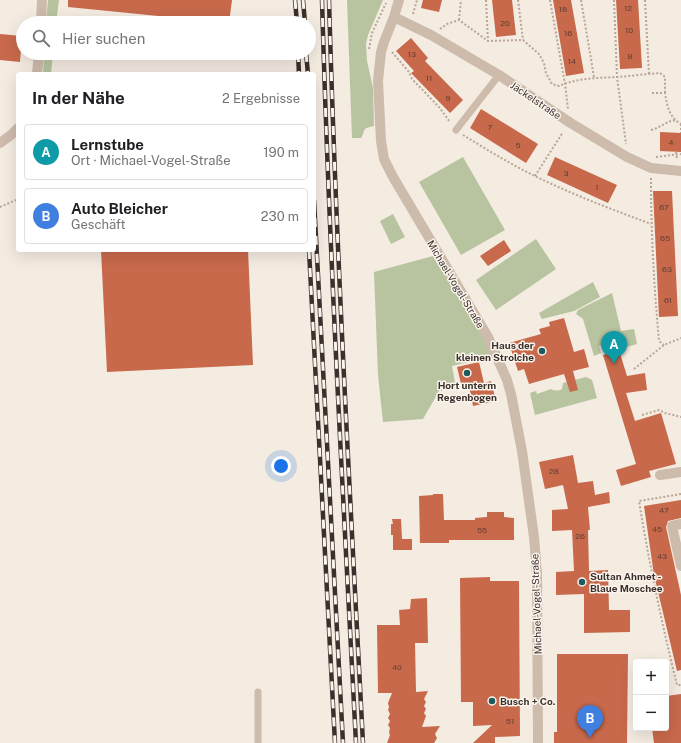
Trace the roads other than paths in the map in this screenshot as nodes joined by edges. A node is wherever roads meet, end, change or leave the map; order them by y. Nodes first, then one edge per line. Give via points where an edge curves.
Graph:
1 (42, 0) edge
2 (399, 0) edge
3 (41, 16) edge
4 (394, 17) junction
5 (39, 60) edge
6 (38, 72) edge
7 (498, 75) junction
8 (16, 130) edge
9 (456, 130) road end
10 (0, 143) edge
11 (681, 171) edge
12 (681, 472) edge
13 (660, 476) dead end
14 (681, 524) edge
15 (681, 566) edge
16 (258, 692) dead end
17 (258, 743) edge
18 (538, 743) edge

1 - 3 street
2 - 4 street, Michael-Vogel-Straße
4 - 7 street, Jäckelstraße via 431,35
4 - 18 street, Michael-Vogel-Straße via 381,52 378,81 384,159 488,337 507,380 513,401 534,537 537,574
5 - 6 street
7 - 9 lane
7 - 11 street, Jäckelstraße via 627,157 651,168
8 - 10 street
12 - 13 street
14 - 15 street via 672,526
16 - 17 lane

